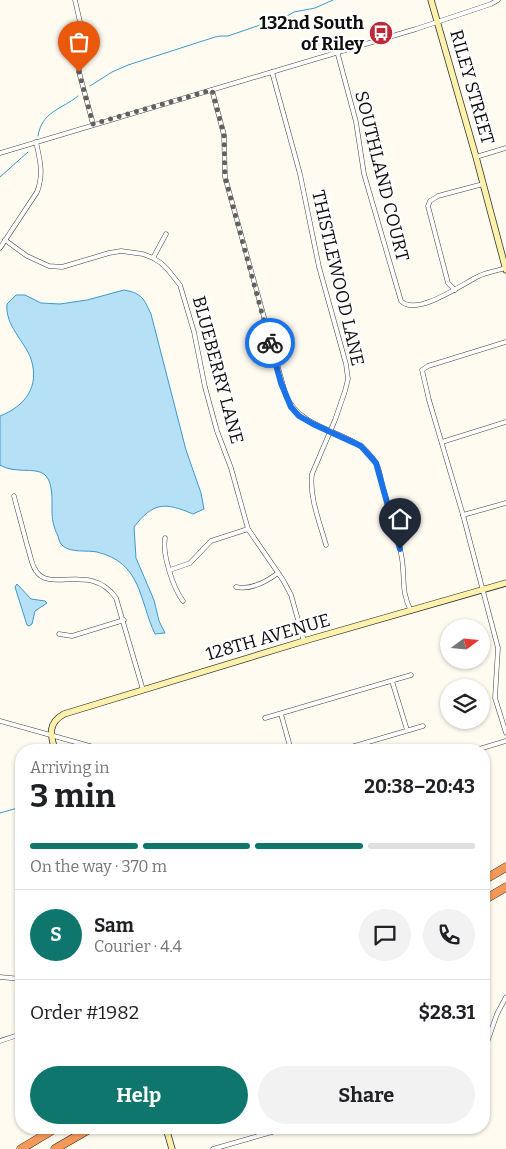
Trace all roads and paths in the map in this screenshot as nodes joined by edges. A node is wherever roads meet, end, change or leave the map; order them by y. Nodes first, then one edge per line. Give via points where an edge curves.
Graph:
1 (75, 0) edge
2 (431, 0) edge
3 (498, 0) edge
4 (438, 22) junction
5 (337, 51) junction
6 (272, 72) junction
7 (212, 90) junction
8 (93, 124) junction
9 (36, 142) junction
10 (506, 148) edge
11 (0, 152) edge
12 (476, 157) junction
13 (483, 184) junction
14 (166, 234) dead end
15 (5, 240) junction
16 (0, 248) edge
17 (153, 258) junction
18 (506, 269) edge
19 (455, 290) junction
20 (506, 342) edge
21 (506, 422) edge
22 (329, 432) junction
23 (442, 442) junction
24 (14, 496) dead end
25 (506, 503) edge
26 (463, 515) junction
27 (248, 529) junction
28 (165, 538) dead end
29 (326, 545) dead end
30 (170, 570) junction
31 (278, 573) junction
32 (506, 584) edge
33 (236, 587) dead end
34 (483, 590) junction
35 (183, 601) dead end
36 (411, 611) junction
37 (124, 620) junction
38 (59, 634) dead end
39 (304, 642) junction
40 (411, 675) dead end
41 (392, 681) junction
42 (143, 690) junction
43 (281, 714) junction
44 (265, 718) dead end
45 (0, 721) edge
46 (423, 726) dead end
47 (407, 730) junction
48 (506, 733) edge
49 (50, 734) junction
50 (506, 741) edge
51 (363, 743) joint
52 (52, 744) edge
53 (84, 744) edge
54 (289, 744) edge
55 (360, 744) edge
56 (490, 746) edge
57 (506, 867) edge
58 (490, 876) edge
59 (506, 887) edge
60 (490, 896) edge
61 (0, 977) edge
62 (15, 978) edge
63 (506, 996) edge
64 (490, 1034) edge
65 (15, 1036) edge
66 (0, 1041) edge
67 (47, 1134) edge
68 (80, 1134) edge
69 (168, 1134) edge
70 (265, 1134) edge
71 (30, 1146) edge
72 (21, 1149) edge
73 (54, 1149) edge
74 (172, 1149) edge
75 (213, 1149) edge

1 - 8 street via 80,22 79,72
2 - 4 street, RILEY STREET
3 - 4 street
4 - 5 street
4 - 12 street, RILEY STREET
5 - 6 street
5 - 19 street, SOUTHLAND COURT via 356,122 364,174 401,301 405,306 412,306
6 - 7 street
6 - 22 street, THISTLEWOOD LANE via 346,364 348,379
7 - 8 street
7 - 22 street via 224,135 225,177 281,383 291,407 299,416
8 - 9 street
9 - 11 street
9 - 15 street via 40,184
10 - 12 street
12 - 13 street, RILEY STREET
13 - 18 street, RILEY STREET
13 - 19 street via 438,196 428,206 448,283
14 - 17 street
15 - 16 street
15 - 17 street, BLUEBERRY LANE via 27,256 49,266 62,267 122,251
17 - 27 street, BLUEBERRY LANE via 168,270 183,291 199,350 205,388
18 - 19 street via 482,275
20 - 23 street via 422,370
21 - 23 street
22 - 29 street, THISTLEWOOD LANE via 311,481
22 - 36 street via 361,446 376,463 400,549 404,594
23 - 26 street
24 - 37 street via 31,559 40,575 48,580 87,579 102,585 116,598
25 - 26 street
26 - 34 street
27 - 30 street via 211,541 190,563
27 - 31 street, BLUEBERRY LANE
28 - 30 street via 163,547
30 - 35 street via 176,592
31 - 33 street via 266,582 248,588
31 - 39 street, BLUEBERRY LANE via 291,595
32 - 34 street, 128TH AVENUE
34 - 36 street, 128TH AVENUE
34 - 48 street via 498,648 495,698
36 - 39 street, 128TH AVENUE
37 - 38 street via 72,636
37 - 42 street
39 - 42 street, 128TH AVENUE
40 - 41 street
41 - 43 street
41 - 47 street
42 - 49 street, 128TH AVENUE via 64,714 54,722
43 - 44 street
43 - 54 street
45 - 49 street
46 - 47 street
47 - 51 street
49 - 52 street
49 - 53 street
50 - 56 street
51 - 55 street
57 - 58 highway
59 - 60 highway
61 - 62 street
63 - 64 street
65 - 66 street
67 - 71 highway
68 - 73 highway
69 - 74 street
70 - 75 street
71 - 72 highway

